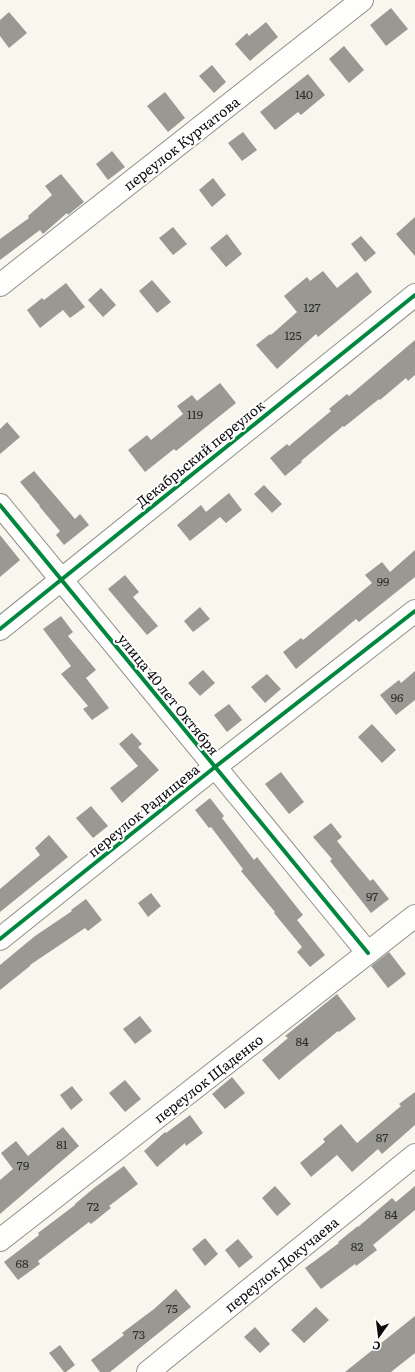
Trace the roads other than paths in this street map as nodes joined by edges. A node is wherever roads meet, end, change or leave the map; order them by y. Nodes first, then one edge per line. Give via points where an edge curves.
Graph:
1 (362, 0) edge
2 (0, 285) edge
3 (415, 295) edge
4 (0, 505) edge
5 (61, 579) junction
6 (415, 611) edge
7 (0, 629) edge
8 (215, 767) junction
9 (415, 916) edge
10 (0, 939) edge
11 (368, 953) junction
12 (415, 1155) edge
13 (0, 1240) edge
14 (148, 1372) edge

1 - 2 street, переулок Курчатова
3 - 5 street, Декабрьский переулок
4 - 5 street, улица 40 лет Октября
5 - 7 street, Декабрьский переулок
5 - 8 street, улица 40 лет Октября
6 - 8 street, переулок Радищева
8 - 10 street, переулок Радищева
8 - 11 street, улица 40 лет Октября
9 - 11 street, переулок Щаденко
11 - 13 street, переулок Щаденко
12 - 14 street, переулок Докучаева

